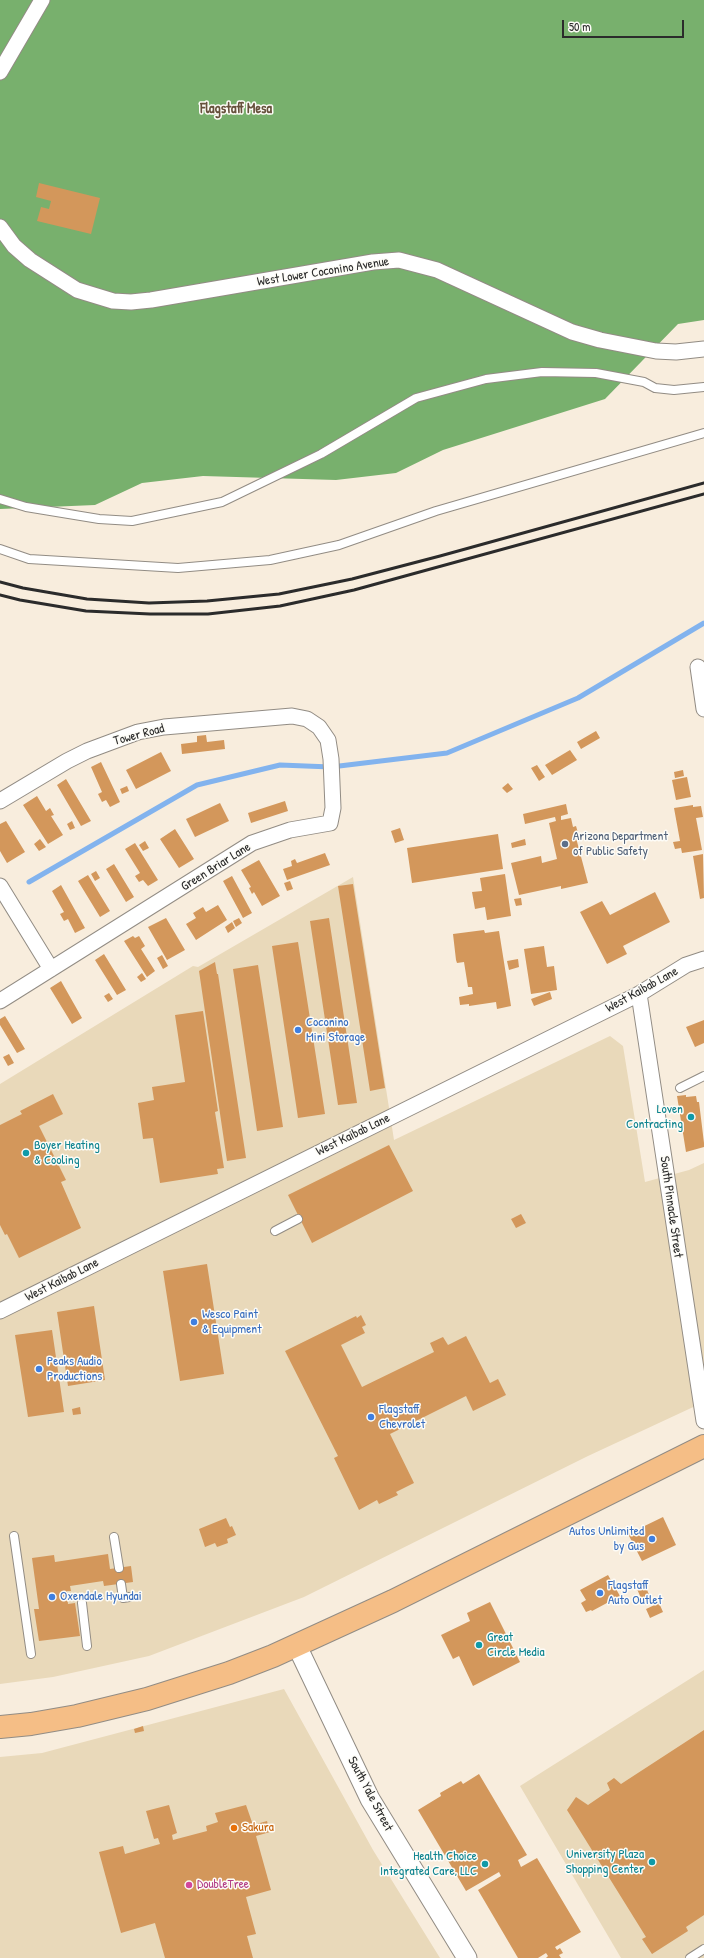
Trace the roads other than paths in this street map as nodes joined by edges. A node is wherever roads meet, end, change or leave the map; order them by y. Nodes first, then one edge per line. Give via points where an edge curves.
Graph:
1 (42, 0) edge
2 (0, 72) edge
3 (0, 227) edge
4 (704, 349) edge
5 (704, 387) edge
6 (704, 433) edge
7 (0, 499) edge
8 (0, 549) edge
9 (698, 667) dead end
10 (704, 709) edge
11 (292, 716) joint
12 (0, 801) edge
13 (0, 886) edge
14 (704, 959) edge
15 (51, 969) junction
16 (639, 994) junction
17 (0, 1000) edge
18 (704, 1076) edge
19 (680, 1088) dead end
20 (298, 1219) dead end
21 (275, 1231) dead end
22 (0, 1311) edge
23 (704, 1421) edge
24 (704, 1446) edge
25 (14, 1536) dead end
26 (114, 1537) dead end
27 (119, 1568) dead end
28 (121, 1584) dead end
29 (130, 1597) dead end
30 (82, 1603) dead end
31 (87, 1646) dead end
32 (297, 1646) junction
33 (31, 1654) dead end
34 (0, 1727) edge
35 (704, 1949) edge
36 (467, 1958) edge
37 (690, 1958) edge

1 - 2 street
3 - 4 street, West Lower Coconino Avenue via 14,246 30,260 77,290 113,301 151,300 373,262 399,260 437,270 572,332 656,351
5 - 7 lane via 674,390 655,388 644,382 596,373 542,372 486,379 416,398 321,454 222,502 132,521 99,520 26,507
6 - 8 lane via 436,511 339,545 270,560 178,568 29,559
9 - 10 street
11 - 12 street, Tower Road via 164,727 138,732 67,761
11 - 15 street, Green Briar Lane via 307,719 319,727 328,740 334,808 330,823 290,830 252,843
13 - 15 street
14 - 16 street, West Kaibab Lane via 686,965
15 - 17 street, Green Briar Lane
16 - 22 street, West Kaibab Lane
16 - 23 street, South Pinnacle Street
18 - 19 lane
20 - 21 lane
24 - 32 main road via 400,1598
25 - 33 lane
26 - 27 lane
28 - 29 lane via 123,1598
30 - 31 lane
32 - 34 main road via 229,1673 147,1698 77,1716
32 - 36 street, South Yale Street via 373,1804
35 - 37 lane

